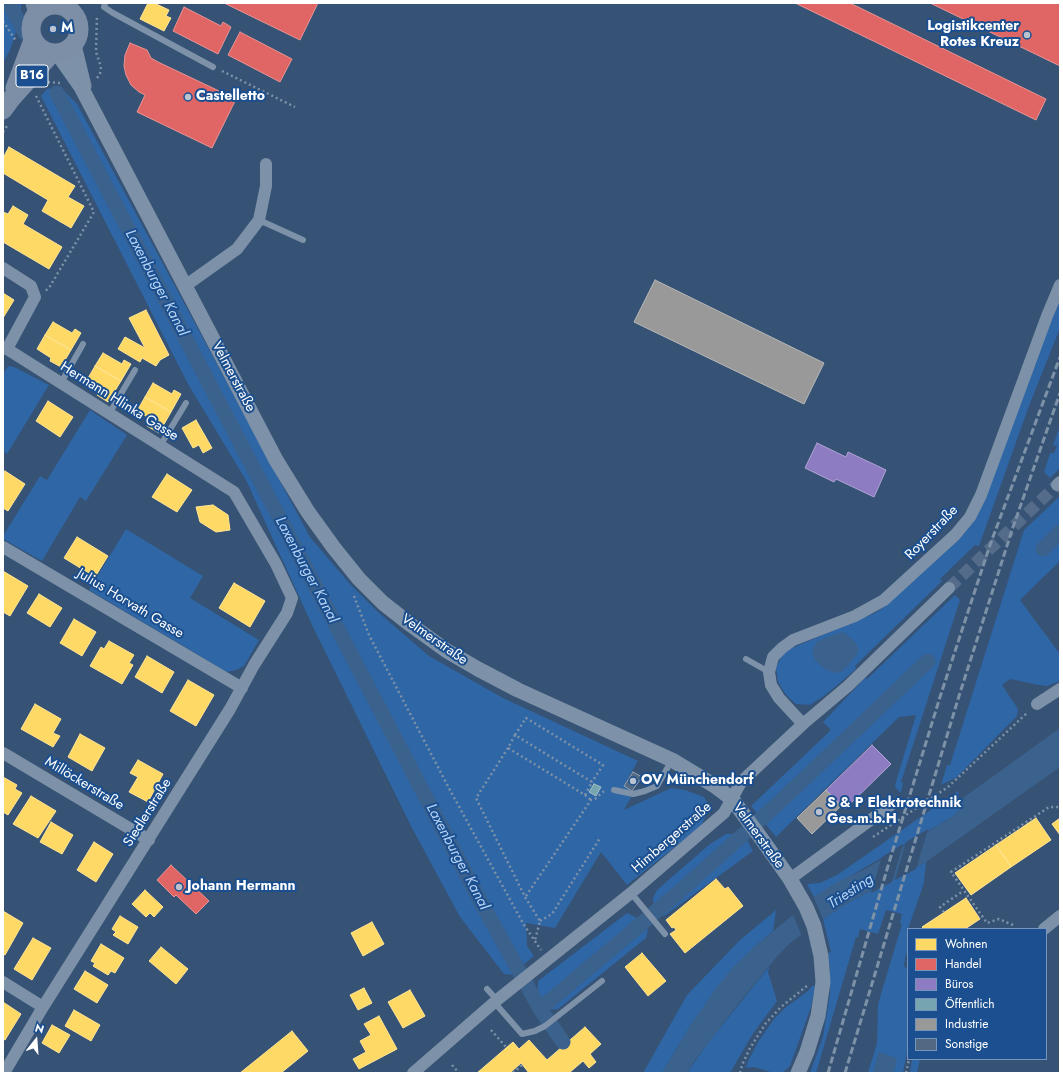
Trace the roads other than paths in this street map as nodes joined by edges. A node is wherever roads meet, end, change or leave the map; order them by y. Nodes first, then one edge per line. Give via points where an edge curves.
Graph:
1 (105, 3) edge
2 (51, 5) edge
3 (86, 11) edge
4 (25, 43) junction
5 (74, 45) junction
6 (55, 53) junction
7 (213, 67) road end
8 (7, 104) edge
9 (91, 106) junction
10 (266, 164) dead end
11 (259, 220) junction
12 (303, 240) dead end
13 (3, 268) edge
14 (1060, 285) edge
15 (185, 286) junction
16 (83, 344) dead end
17 (135, 370) dead end
18 (61, 383) junction
19 (186, 403) dead end
20 (109, 414) junction
21 (160, 446) junction
22 (3, 547) edge
23 (276, 564) joint
24 (949, 588) tunnel mouth
25 (746, 660) dead end
26 (769, 672) junction
27 (242, 688) junction
28 (1060, 689) edge
29 (1037, 704) road end
30 (803, 724) junction
31 (3, 753) edge
32 (672, 760) junction
33 (614, 790) road end
34 (732, 799) junction
35 (891, 805) dead end
36 (149, 840) junction
37 (793, 884) junction
38 (631, 894) junction
39 (1060, 916) edge
40 (1045, 928) edge
41 (665, 934) dead end
42 (602, 981) dead end
43 (3, 982) edge
44 (487, 989) dead end
45 (495, 1001) junction
46 (43, 1007) junction
47 (4, 1073) edge
48 (413, 1073) edge
49 (798, 1073) edge

1 - 7 lane via 104,6 113,13
2 - 3 main road, B16 via 70,11
2 - 4 main road, B16 via 32,21 31,31
3 - 5 main road
4 - 6 main road, B16
4 - 8 main road, B16
5 - 6 main road, B16
5 - 9 street, Velmerstraße
6 - 8 main road, B16
6 - 9 street, Velmerstraße via 81,87
9 - 15 street, Velmerstraße
10 - 11 street via 266,186
11 - 12 lane
11 - 15 street via 237,249
13 - 18 street, Hermann Hlinka Gasse via 31,286 36,297 7,349
14 - 26 street, Royerstraße via 981,495 970,517 955,535 884,600 855,616 793,640 773,657
15 - 32 street, Velmerstraße via 276,460 308,512 359,579 383,603 447,651 478,669 518,690
16 - 18 lane
17 - 20 lane
18 - 20 street, Hermann Hlinka Gasse
19 - 21 lane
20 - 21 street, Hermann Hlinka Gasse
21 - 23 street, Hermann Hlinka Gasse via 234,492
22 - 27 street, Julius Horvath Gasse
23 - 27 street, Siedlerstraße via 292,598 287,613
24 - 30 street, Himbergerstraße via 848,686
25 - 26 lane
26 - 30 street via 771,685 779,698
27 - 36 street, Siedlerstraße
28 - 29 street
30 - 34 street, Himbergerstraße via 741,782
31 - 36 street, Millöckerstraße
32 - 33 lane via 657,786 633,794
32 - 34 street, Velmerstraße
34 - 37 street, Velmerstraße
34 - 38 street, Himbergerstraße via 724,812
35 - 37 street
36 - 46 street, Siedlerstraße
37 - 49 street, Velmerstraße via 810,916 819,944 823,982 815,1028
38 - 41 lane
38 - 45 street, Himbergerstraße
39 - 40 street
42 - 45 lane via 545,1026 522,1034
43 - 46 street
44 - 45 lane
45 - 48 street, Himbergerstraße
46 - 47 street, Siedlerstraße

